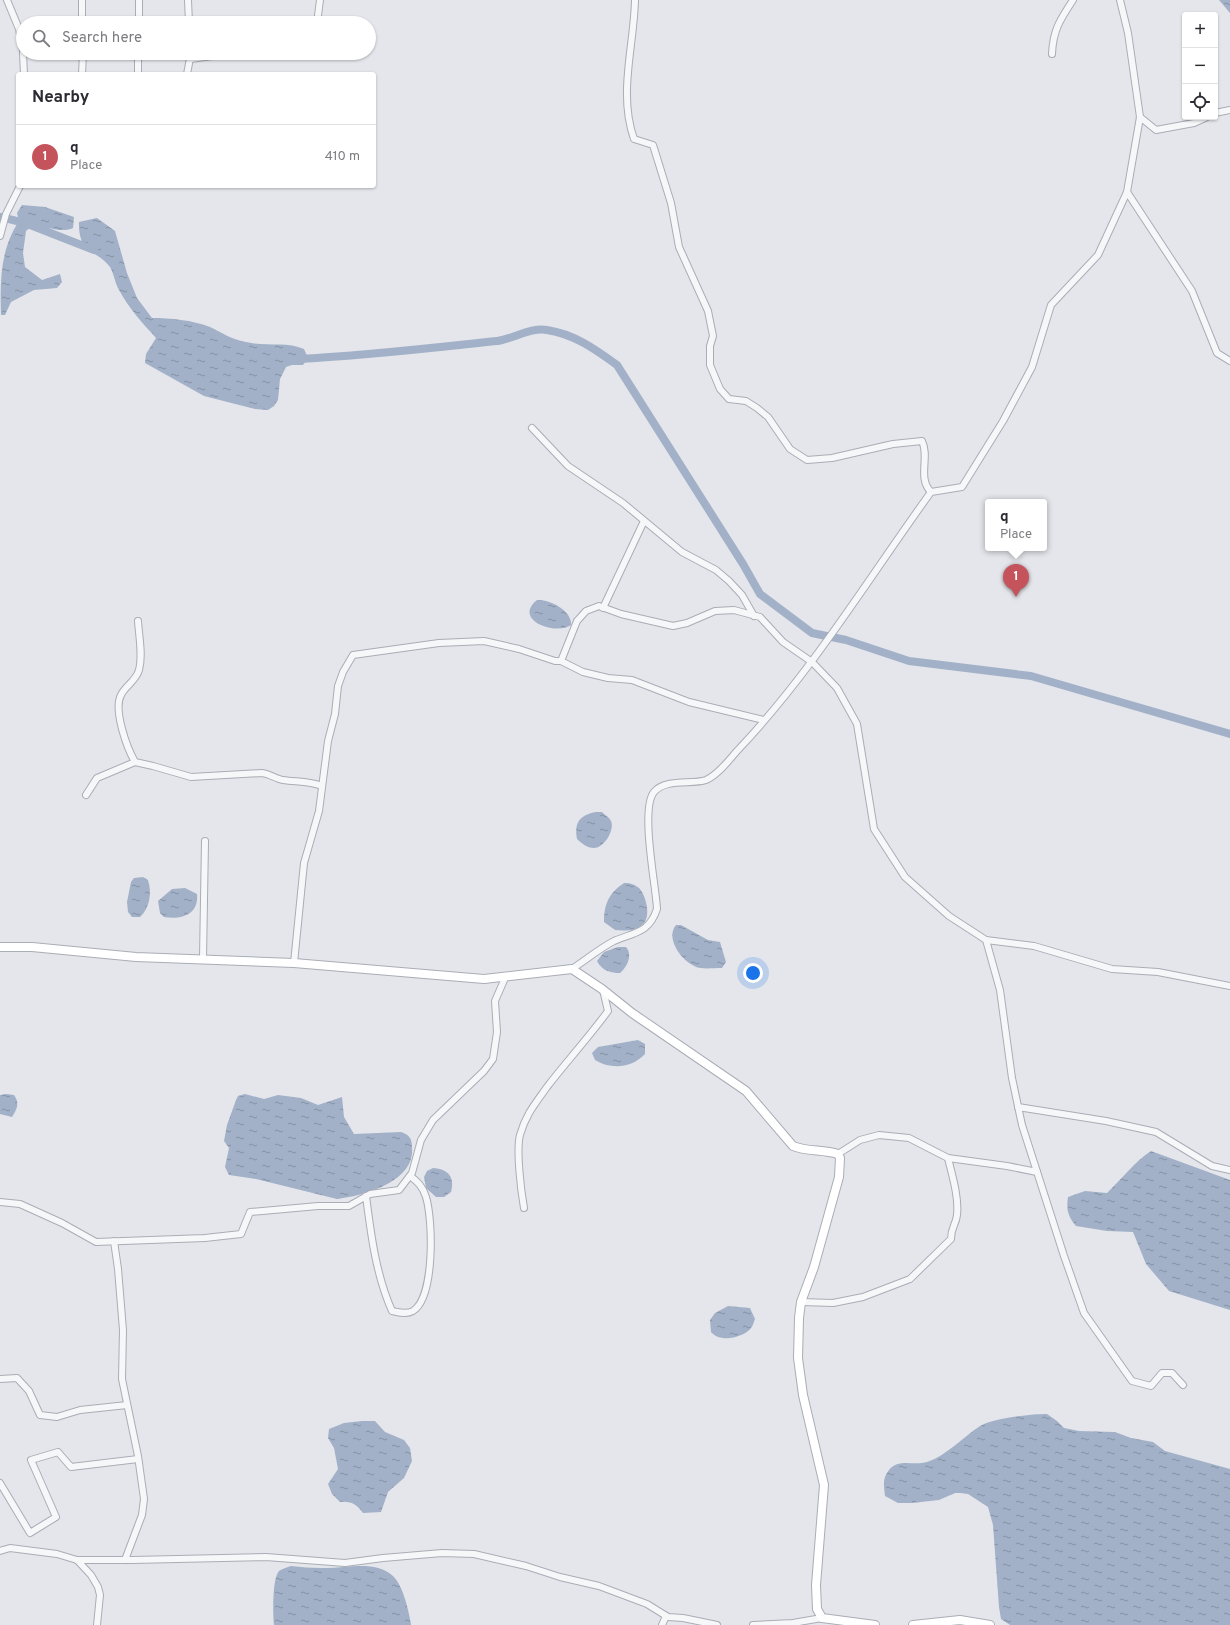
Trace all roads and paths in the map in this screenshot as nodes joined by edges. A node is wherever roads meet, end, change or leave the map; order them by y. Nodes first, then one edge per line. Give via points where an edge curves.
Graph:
1 (7, 0) edge
2 (82, 0) edge
3 (139, 0) edge
4 (188, 0) edge
5 (320, 0) edge
6 (636, 0) edge
7 (1073, 0) edge
8 (1120, 0) edge
9 (82, 16) edge
10 (138, 16) edge
11 (189, 16) edge
12 (318, 16) edge
13 (16, 22) edge
14 (1052, 54) dead end
15 (23, 60) edge
16 (83, 60) edge
17 (138, 60) edge
18 (190, 60) edge
19 (24, 72) edge
20 (82, 72) edge
21 (138, 72) edge
22 (187, 72) edge
23 (1230, 110) edge
24 (1218, 112) edge
25 (1140, 117) junction
26 (1200, 120) edge
27 (19, 188) edge
28 (1127, 192) junction
29 (1, 233) edge
30 (1230, 361) edge
31 (532, 428) dead end
32 (931, 492) junction
33 (644, 521) junction
34 (603, 608) junction
35 (754, 616) junction
36 (138, 621) dead end
37 (562, 661) junction
38 (812, 662) junction
39 (764, 720) junction
40 (135, 762) junction
41 (322, 786) junction
42 (86, 795) dead end
43 (205, 841) dead end
44 (986, 940) junction
45 (0, 947) edge
46 (202, 958) junction
47 (294, 963) junction
48 (572, 969) junction
49 (504, 978) junction
50 (1230, 986) edge
51 (602, 989) junction
52 (1018, 1107) junction
53 (838, 1154) junction
54 (948, 1158) junction
55 (1230, 1170) edge
56 (1037, 1172) junction
57 (410, 1176) junction
58 (366, 1196) junction
59 (0, 1202) edge
60 (524, 1208) dead end
61 (114, 1242) junction
62 (801, 1302) junction
63 (0, 1379) edge
64 (1183, 1385) dead end
65 (127, 1405) junction
66 (138, 1459) junction
67 (0, 1483) edge
68 (0, 1551) edge
69 (77, 1560) junction
70 (125, 1560) junction
71 (666, 1616) junction
72 (822, 1618) junction
73 (97, 1625) edge
74 (662, 1625) edge
75 (717, 1625) edge
76 (753, 1625) edge
77 (875, 1625) edge
78 (913, 1625) edge
79 (990, 1625) edge

1 - 13 street
2 - 9 street
3 - 10 street
4 - 11 street
5 - 12 street
6 - 32 street via 628,68 629,124 634,139 653,146 671,203 679,247 708,311 713,336 710,365 720,389 729,399 746,401 757,408 768,417 790,449 807,460 832,458 893,444 922,441 925,448 924,479
7 - 14 street via 1052,38
8 - 25 street via 1128,33
15 - 19 street
16 - 20 street
17 - 21 street
18 - 22 street
23 - 24 street
25 - 26 street via 1156,130
25 - 28 street
27 - 29 street via 6,214
28 - 30 street via 1192,291 1217,354
28 - 32 street via 1098,255 1051,305 1032,367 1003,421 962,487
31 - 33 street via 568,466 623,503
32 - 38 street
33 - 34 street
33 - 35 street via 682,552 716,570 742,595
34 - 35 street via 673,626 716,611 734,610
34 - 37 street via 600,606 586,611 576,622
35 - 38 street via 760,617 783,642
36 - 40 street via 139,672 121,695 118,705 125,737
37 - 39 street via 583,672 632,680 689,702
37 - 41 street via 484,641 439,643 353,655 338,686
38 - 39 street
38 - 44 street via 837,688 857,724 874,829 905,877 949,916
39 - 48 street via 713,776 706,780 664,786 654,792 650,802 648,830 657,909 653,920 634,935 614,942
40 - 41 street via 190,778 262,773 282,780 312,782
40 - 42 street via 97,778
41 - 47 street via 319,811 304,863
43 - 46 street
44 - 50 street via 1034,946 1112,969 1158,972
44 - 52 street via 1000,990
45 - 46 street via 32,947 136,957
46 - 47 street
47 - 49 street via 484,979
48 - 49 street
48 - 51 street
49 - 57 street via 495,1001 497,1032 493,1059 433,1120 421,1140
51 - 53 street via 632,1013 746,1091 793,1146
51 - 60 street via 608,1011 535,1101 522,1130 519,1148
52 - 55 street via 1156,1132 1212,1166
52 - 56 street
53 - 54 street via 860,1140 880,1135 909,1138
53 - 62 street via 839,1177 814,1267
54 - 56 street
54 - 62 street via 957,1217 951,1230 951,1239 942,1249 910,1278 863,1297 833,1303
56 - 64 street via 1084,1312 1132,1381 1151,1386 1162,1373 1172,1373
57 - 58 street via 399,1190
57 - 58 street via 422,1188 429,1216 429,1273 423,1298 413,1311 392,1311 384,1293
58 - 61 street via 349,1206 250,1212 241,1234
59 - 61 street via 20,1204 96,1242
61 - 65 street via 123,1330 122,1379
62 - 72 street via 798,1358 803,1395 824,1485 816,1585 817,1609
63 - 65 street via 17,1378 29,1391 40,1415 57,1417 80,1410
65 - 66 street
66 - 67 street via 71,1467 58,1452 31,1460 56,1517 30,1533
66 - 70 street via 144,1499 142,1515
68 - 69 street via 10,1548 57,1554
69 - 70 street
69 - 73 street via 98,1587 100,1595
70 - 71 street via 266,1557 345,1563 384,1558 474,1554 599,1586 647,1604
71 - 74 street
71 - 75 street
72 - 76 street via 793,1624
72 - 77 street
78 - 79 street via 960,1620

